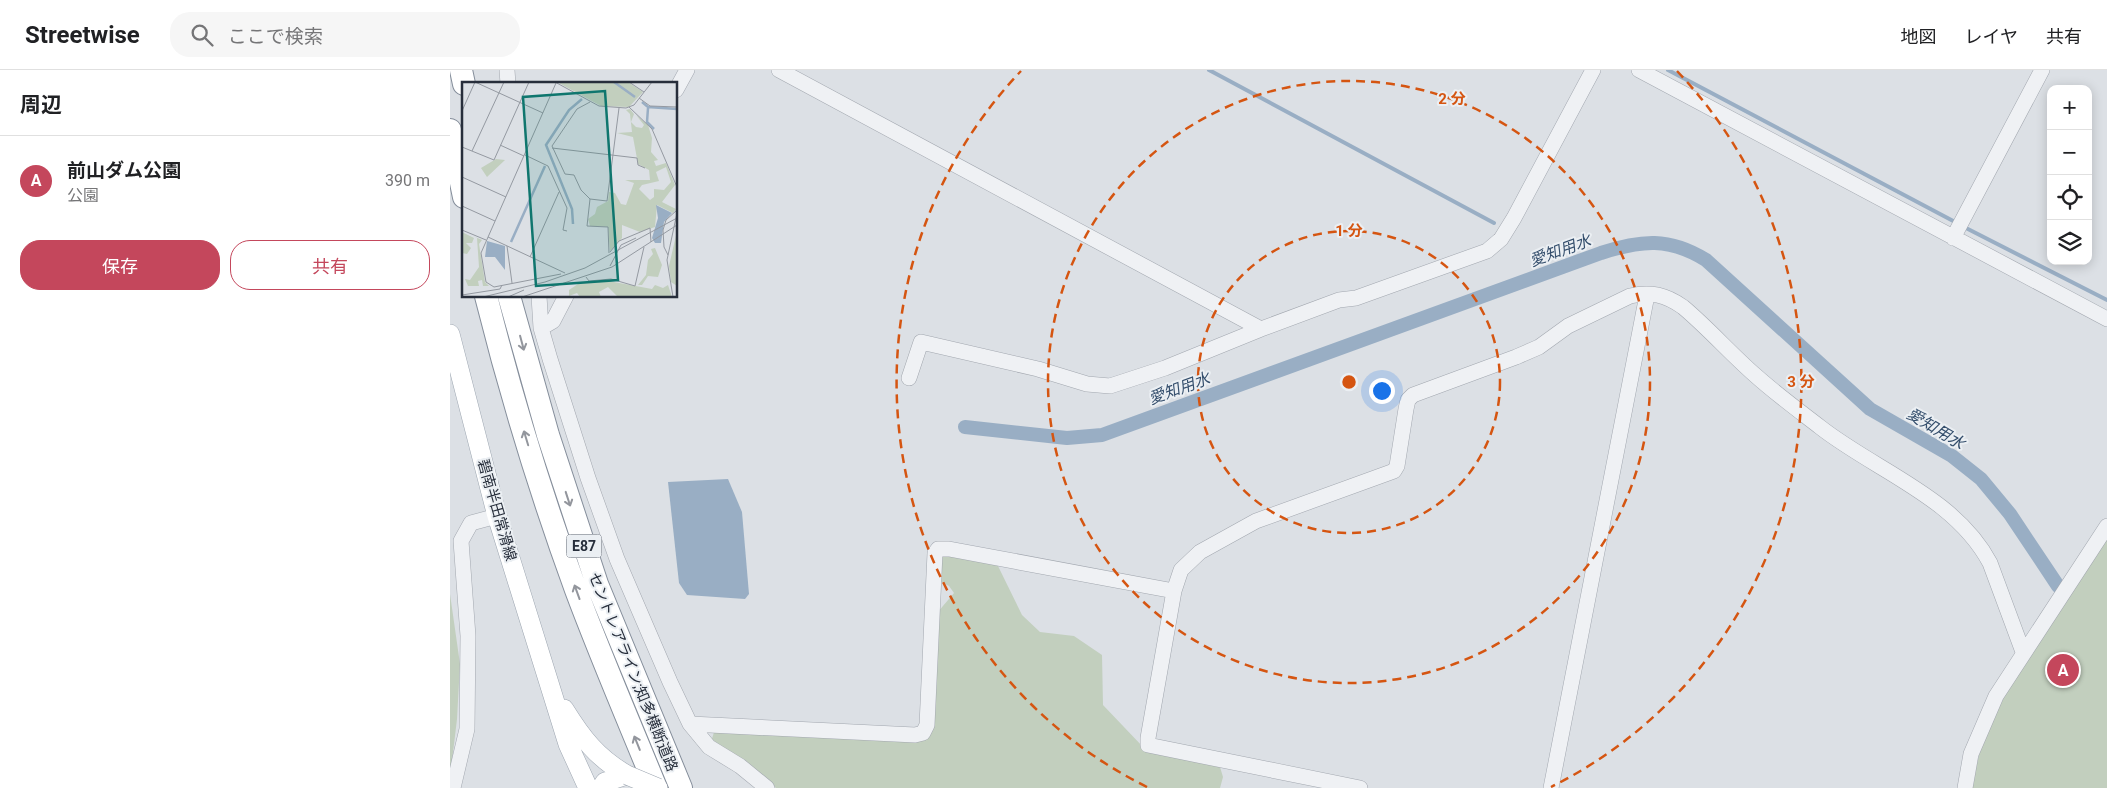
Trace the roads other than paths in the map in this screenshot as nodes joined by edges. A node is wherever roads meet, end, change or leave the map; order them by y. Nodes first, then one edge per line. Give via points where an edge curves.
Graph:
1 (687, 70) edge
2 (779, 70) edge
3 (1593, 70) edge
4 (1639, 70) edge
5 (2042, 70) edge
6 (678, 86) edge
7 (450, 130) edge
8 (462, 188) edge
9 (1953, 238) junction
10 (1647, 295) junction
11 (487, 298) edge
12 (510, 298) edge
13 (539, 298) edge
14 (565, 298) edge
15 (2107, 319) edge
16 (542, 328) junction
17 (1261, 329) junction
18 (450, 334) edge
19 (909, 378) dead end
20 (497, 516) junction
21 (2107, 526) edge
22 (1174, 591) junction
23 (2023, 652) junction
24 (549, 684) junction
25 (690, 724) junction
26 (627, 776) junction
27 (454, 788) edge
28 (588, 788) edge
29 (601, 788) edge
30 (657, 788) edge
31 (681, 788) edge
32 (767, 788) edge
33 (1360, 788) edge
34 (1551, 788) edge
35 (1965, 788) edge

1 - 6 street
2 - 17 street
3 - 17 street via 1514,218 1494,247
4 - 9 street
5 - 9 street
7 - 8 highway
9 - 15 street
10 - 22 street via 1630,296 1568,326 1538,347 1413,395 1408,400 1394,471 1256,521 1200,552 1181,570
10 - 23 street via 1660,294 1671,298 1754,374 1819,427 1921,493 1970,533 1990,563
10 - 34 street
30 -> 11 highway, セントレアライン;知多横断道路 / E87 via 605,664 552,521
12 -> 31 highway, セントレアライン;知多横断道路 / E87 via 548,435 597,584
13 - 16 street
14 - 16 street via 553,321
16 - 25 street via 576,442 614,550
17 - 19 street via 1165,368 1110,386 1087,384 1038,369 921,342
18 - 20 main road, 碧南半田常滑線
20 - 24 main road, 碧南半田常滑線
20 - 27 street via 472,523 461,541 468,636 467,729
21 - 23 street
22 - 25 street via 938,549 935,553 927,725 923,733
22 - 33 street via 1148,746
23 - 35 street via 1996,696 1982,727 1971,754
24 - 26 main road, 碧南半田常滑線 via 581,736 600,757
24 - 28 main road, 碧南半田常滑線 via 568,744
25 - 32 street via 709,747
26 - 29 main road via 605,782
26 - 30 main road, 碧南半田常滑線, bridge

